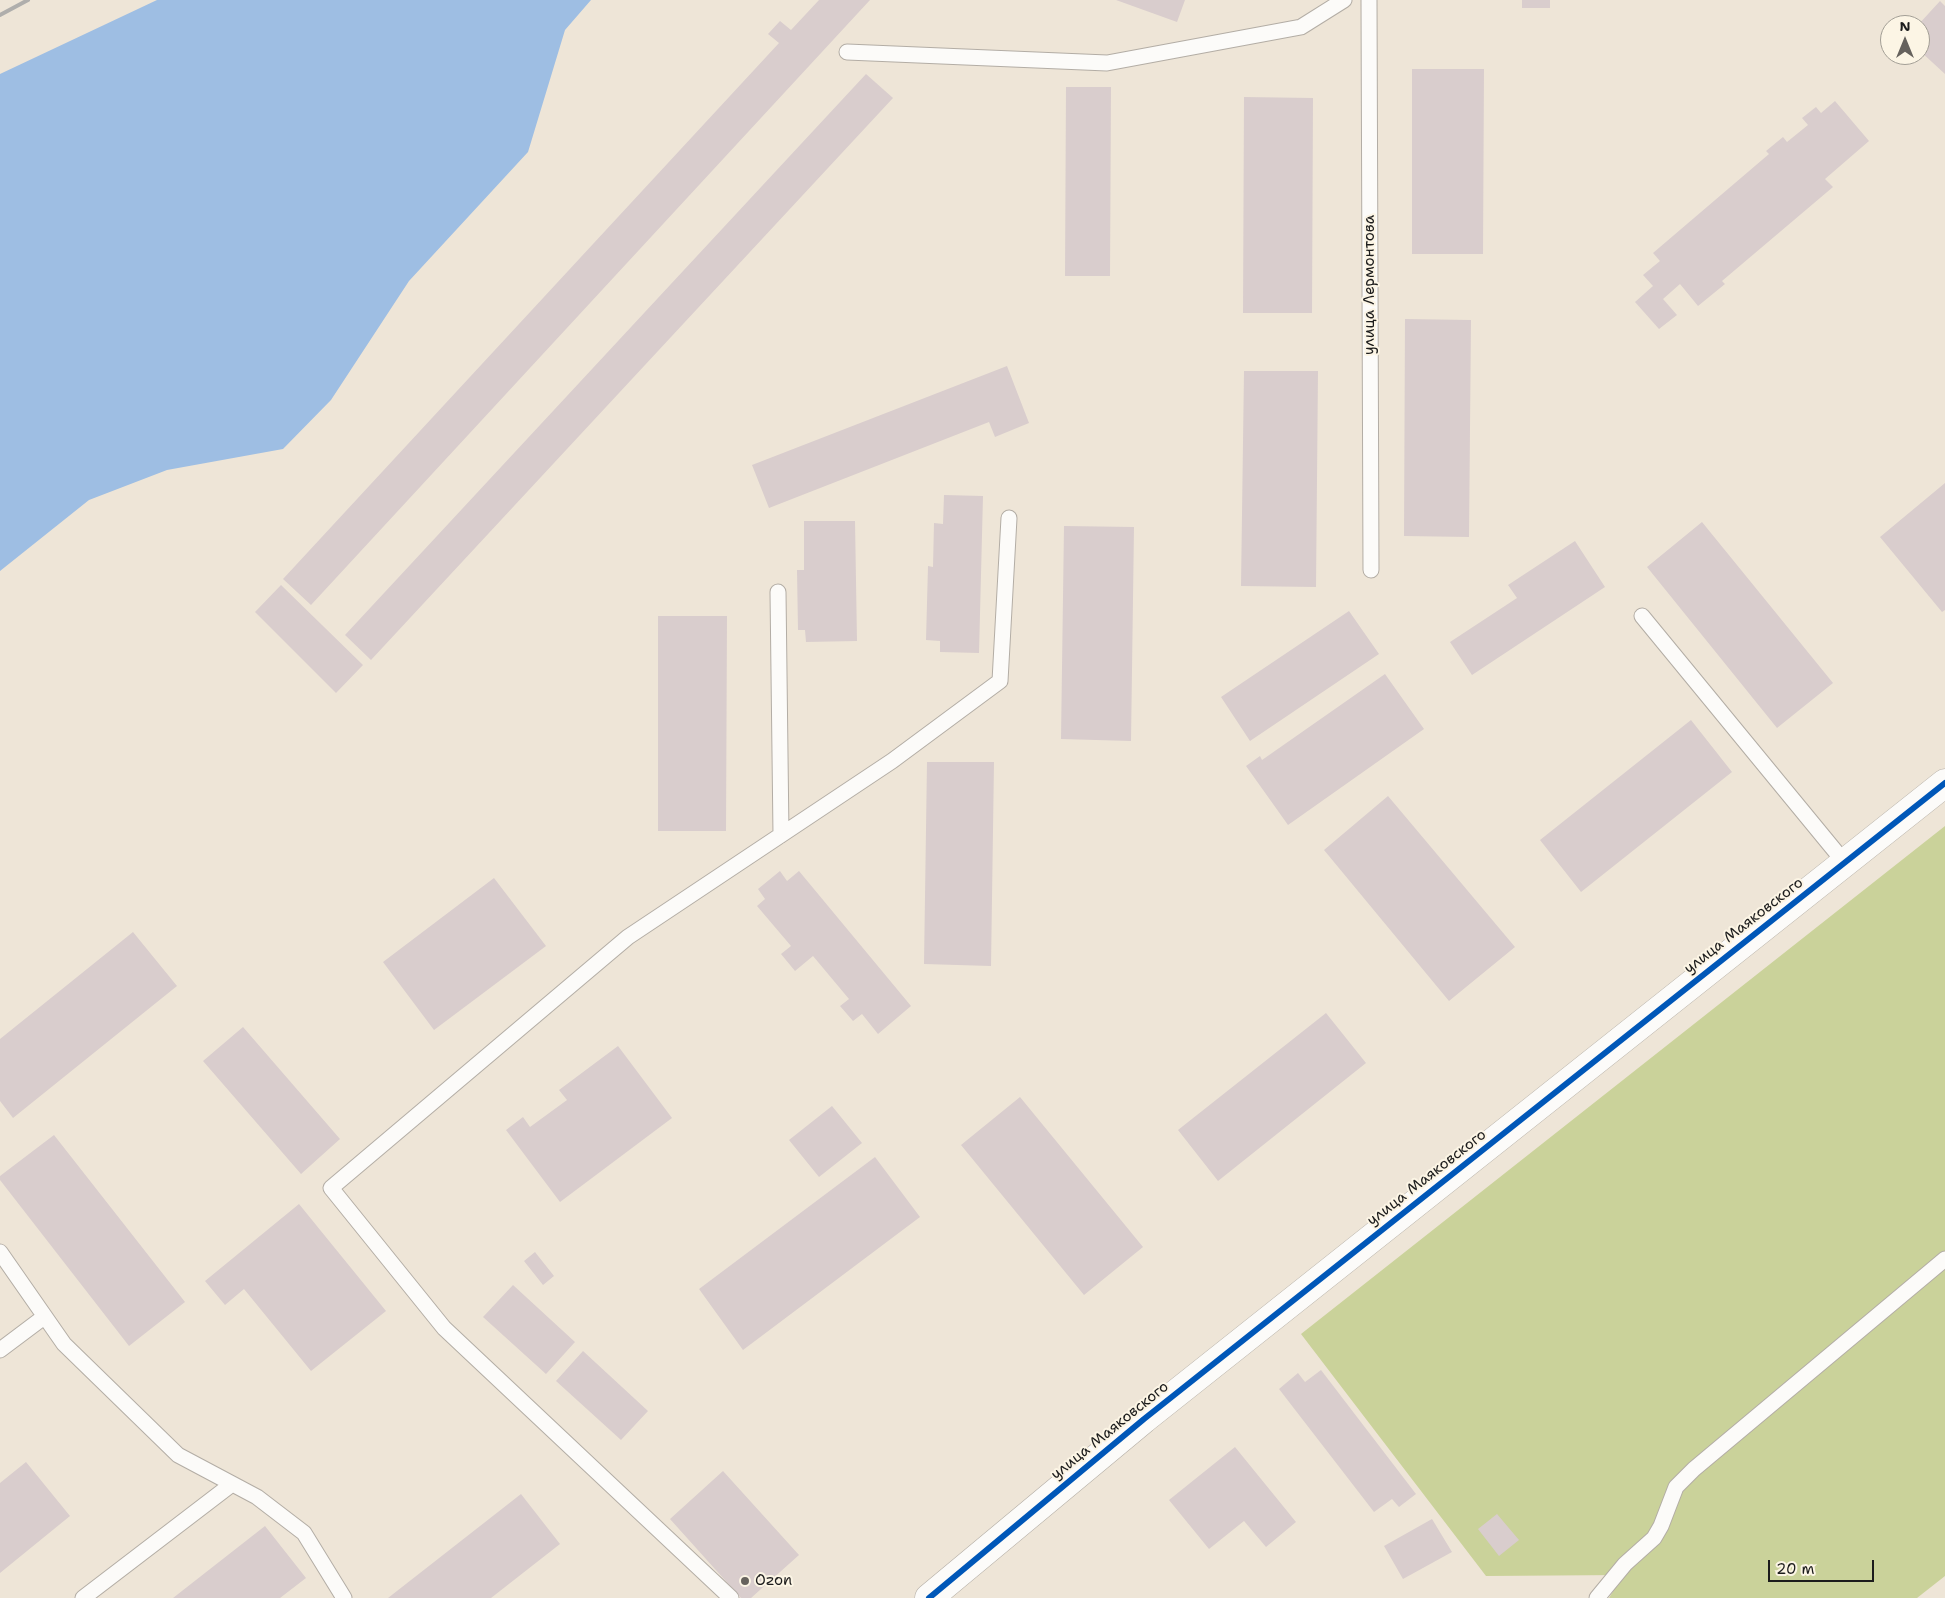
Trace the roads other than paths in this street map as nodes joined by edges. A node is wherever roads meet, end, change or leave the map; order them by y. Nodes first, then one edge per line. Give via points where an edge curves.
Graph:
1 (1344, 0) edge
2 (1370, 0) edge
3 (847, 52) dead end
4 (1009, 518) dead end
5 (1371, 570) dead end
6 (778, 592) dead end
7 (1642, 616) dead end
8 (1945, 783) edge
9 (781, 835) junction
10 (1845, 863) junction
11 (0, 1252) edge
12 (1945, 1259) edge
13 (44, 1316) junction
14 (0, 1350) edge
15 (232, 1484) junction
16 (83, 1598) edge
17 (344, 1598) edge
18 (731, 1598) edge
19 (929, 1598) edge
20 (1597, 1598) edge

1 - 3 lane via 1301,27 1107,63
2 - 5 lane, улица Лермонтова
4 - 9 lane via 1000,681 892,761
6 - 9 lane
7 - 10 lane
8 - 10 street, улица Маяковского
9 - 18 lane via 628,937 331,1188 444,1328
10 - 19 street, улица Маяковского via 1144,1419
11 - 13 lane
12 - 20 lane via 1694,1469 1676,1487 1654,1538 1625,1564
13 - 14 lane
13 - 15 lane via 64,1344 178,1455
15 - 16 lane
15 - 17 lane via 257,1497 304,1533

